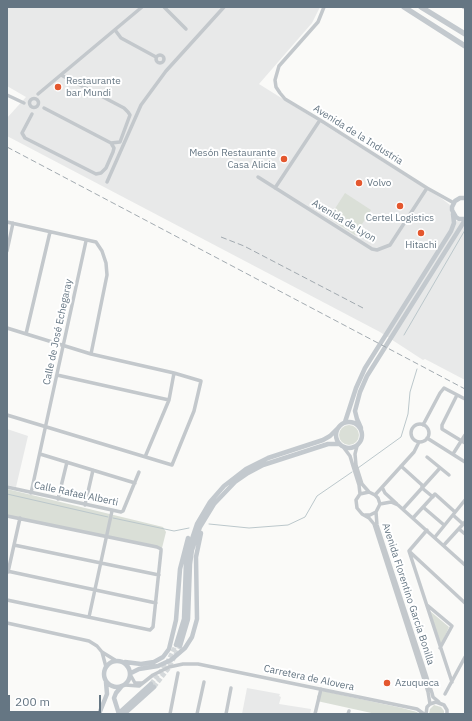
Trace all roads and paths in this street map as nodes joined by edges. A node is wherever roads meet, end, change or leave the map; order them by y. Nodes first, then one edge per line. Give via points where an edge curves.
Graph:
1 (142, 7) edge
2 (164, 7) edge
3 (224, 7) edge
4 (324, 7) edge
5 (404, 7) edge
6 (408, 7) edge
7 (421, 7) edge
8 (186, 29) dead end
9 (115, 30) junction
10 (465, 34) edge
11 (465, 42) edge
12 (465, 46) edge
13 (156, 57) dead end
14 (61, 75) junction
15 (38, 94) junction
16 (7, 95) edge
17 (31, 103) junction
18 (38, 105) junction
19 (32, 114) junction
20 (320, 120) junction
21 (111, 143) junction
22 (258, 177) dead end
23 (107, 182) dead end
24 (275, 188) junction
25 (427, 188) junction
26 (464, 197) edge
27 (454, 203) junction
28 (453, 214) junction
29 (465, 220) edge
30 (7, 222) edge
31 (13, 224) junction
32 (50, 232) junction
33 (86, 241) junction
34 (7, 252) edge
35 (7, 328) edge
36 (26, 334) junction
37 (63, 346) junction
38 (90, 354) junction
39 (174, 373) junction
40 (56, 376) junction
41 (457, 395) junction
42 (465, 399) edge
43 (169, 400) junction
44 (7, 415) edge
45 (345, 422) junction
46 (423, 425) junction
47 (45, 427) junction
48 (361, 428) junction
49 (337, 429) junction
50 (465, 435) edge
51 (427, 438) junction
52 (419, 442) junction
53 (463, 442) edge
54 (339, 444) junction
55 (357, 446) junction
56 (344, 448) junction
57 (40, 454) junction
58 (453, 454) junction
59 (145, 457) junction
60 (427, 457) dead end
61 (67, 462) junction
62 (465, 462) edge
63 (401, 466) junction
64 (440, 468) junction
65 (93, 470) junction
66 (139, 472) dead end
67 (449, 475) dead end
68 (135, 483) junction
69 (7, 487) edge
70 (382, 487) junction
71 (422, 488) junction
72 (369, 492) junction
73 (31, 493) junction
74 (360, 494) junction
75 (376, 494) junction
76 (433, 497) junction
77 (58, 499) junction
78 (465, 500) edge
79 (380, 504) junction
80 (85, 505) junction
81 (398, 505) junction
82 (423, 507) junction
83 (206, 508) junction
84 (403, 510) junction
85 (112, 511) junction
86 (376, 512) junction
87 (454, 513) junction
88 (365, 515) junction
89 (7, 516) edge
90 (20, 518) junction
91 (205, 518) junction
92 (413, 518) junction
93 (464, 523) edge
94 (444, 525) junction
95 (459, 529) junction
96 (427, 530) junction
97 (465, 534) edge
98 (106, 537) junction
99 (435, 537) junction
100 (14, 545) junction
101 (444, 545) junction
102 (409, 551) junction
103 (464, 563) edge
104 (101, 564) junction
105 (8, 572) edge
106 (159, 575) junction
107 (95, 590) junction
108 (7, 600) edge
109 (156, 603) junction
110 (465, 603) edge
111 (426, 604) junction
112 (89, 617) junction
113 (7, 624) edge
114 (440, 648) junction
115 (102, 652) junction
116 (465, 657) edge
117 (115, 660) junction
118 (125, 662) junction
119 (106, 667) junction
120 (178, 673) dead end
121 (131, 675) junction
122 (106, 680) junction
123 (204, 682) dead end
124 (452, 682) junction
125 (143, 683) junction
126 (123, 686) junction
127 (231, 688) dead end
128 (321, 689) junction
129 (445, 694) dead end
130 (439, 702) junction
131 (429, 705) junction
132 (417, 709) junction
133 (118, 712) edge
134 (447, 712) edge
135 (99, 714) edge
136 (124, 714) edge
137 (170, 714) edge
138 (197, 714) edge
139 (226, 714) edge
140 (315, 714) edge
141 (425, 714) edge
142 (450, 714) edge

1 - 9 street
2 - 8 street
3 - 23 street via 166,71 141,105
4 - 20 street, Avenida de la Industria via 318,22 279,66 275,80 276,87 285,100
5 - 12 highway
6 - 11 highway
7 - 10 highway
9 - 13 street via 121,38
9 - 14 street
14 - 15 street
14 - 21 street via 128,112 130,115 120,142
15 - 17 street
15 - 18 street
16 - 17 street via 24,103
17 - 18 street
17 - 18 street via 35,99
17 - 19 street
18 - 19 street
18 - 21 street
19 - 21 street via 22,132 25,138 96,174 106,168 114,148
20 - 24 street
20 - 25 street, Avenida de la Industria
22 - 24 street, Avenida de Lyon
24 - 25 street, Avenida de Lyon via 377,250 390,246
25 - 27 street, Avenida de la Industria
26 - 27 main road
27 - 28 main road
28 - 29 main road
28 - 45 main road via 452,229 358,382
29 - 48 main road via 365,381 356,406
30 - 31 street
31 - 32 street
31 - 34 street
32 - 33 street
32 - 36 street
33 - 37 street, Calle de José Echegaray
33 - 38 street via 96,242 102,251 107,275
35 - 36 street
36 - 37 street
37 - 38 street
37 - 40 street, Calle de José Echegaray
38 - 39 street
39 - 43 street
39 - 59 street via 201,381 194,411 172,465
40 - 43 street
40 - 47 street, Calle de José Echegaray
41 - 42 street
41 - 46 street via 444,388 441,390
41 - 53 street via 442,429
43 - 59 street
44 - 47 street
45 - 48 main road via 354,422
45 - 49 main road
46 - 51 street via 428,430
46 - 52 street via 415,426 412,431 414,439
47 - 57 street, Calle de José Echegaray
47 - 59 street
48 - 55 main road via 362,440
49 - 54 main road via 336,437
49 - 83 main road via 323,440 268,458 246,469 224,486
50 - 53 street
51 - 52 street
51 - 58 street
52 - 63 street
53 - 58 street
54 - 56 main road
54 - 91 main road via 316,447 253,470 224,493
55 - 56 main road
55 - 72 street via 356,465 362,484
56 - 74 street via 351,460
57 - 61 street
57 - 73 street, Calle de José Echegaray
58 - 62 street
60 - 64 street
61 - 65 street
61 - 77 street
63 - 70 street
63 - 71 street via 422,485
64 - 67 street
64 - 71 street
65 - 68 street
65 - 80 street
66 - 68 street, Calle Rafael Alberti
68 - 85 street, Calle Rafael Alberti via 123,511
69 - 73 street, Calle Rafael Alberti
70 - 75 street
70 - 81 street
71 - 76 street
71 - 84 street
72 - 74 street
72 - 75 street
73 - 77 street, Calle Rafael Alberti
74 - 88 street via 356,500 357,508
75 - 79 street
76 - 82 street
76 - 87 street via 435,494
77 - 80 street, Calle Rafael Alberti
78 - 87 street
79 - 81 street via 390,502
79 - 86 street
80 - 85 street, Calle Rafael Alberti
81 - 84 street
82 - 92 street
82 - 94 street
83 - 91 main road via 194,532 187,555 184,612 178,645 188,619 192,554
83 - 118 main road via 198,517 183,557 178,583 176,620 169,649 163,657 154,662
84 - 92 street
85 - 98 street
86 - 88 street
86 - 130 street, Avenida Florentino García Bonilla via 377,525 422,664 434,697
87 - 93 street
87 - 94 street
88 - 131 street, Avenida Florentino García Bonilla via 374,524 428,692
89 - 90 street
90 - 98 street
90 - 100 street
91 - 121 main road via 197,551 197,614 192,636 185,648 171,660 158,666 139,669
92 - 96 street
93 - 95 street
94 - 99 street
95 - 97 street
95 - 101 street
96 - 99 street
96 - 102 street
98 - 104 street
98 - 106 street via 161,549
99 - 101 street
100 - 104 street
100 - 105 street
101 - 103 street
102 - 110 street
102 - 111 street
104 - 106 street
104 - 107 street
105 - 107 street
106 - 109 street
107 - 109 street
107 - 112 street
108 - 112 street
109 - 112 street via 153,627 149,630
111 - 114 street
111 - 114 street via 452,626
113 - 115 street via 86,640 95,644
114 - 124 street
115 - 117 street
115 - 119 street
116 - 124 street
117 - 118 main road
117 - 119 main road
118 - 121 main road
119 - 122 main road
120 - 137 street
121 - 125 street via 135,683
121 - 126 main road via 130,680
122 - 126 main road via 113,686
122 - 135 main road via 107,694
123 - 138 street
124 - 129 street
125 - 126 street
125 - 128 street, Carretera de Alovera via 172,666 198,664
126 - 133 main road via 114,696
127 - 139 street
128 - 132 street, Carretera de Alovera
128 - 140 street
130 - 131 street, Carretera de Alovera
130 - 134 street, Avenida Florentino García Bonilla via 444,705
131 - 132 street, Carretera de Alovera
131 - 141 street
132 - 141 street, Carretera de Alovera
133 - 136 main road via 152,686
134 - 142 street

